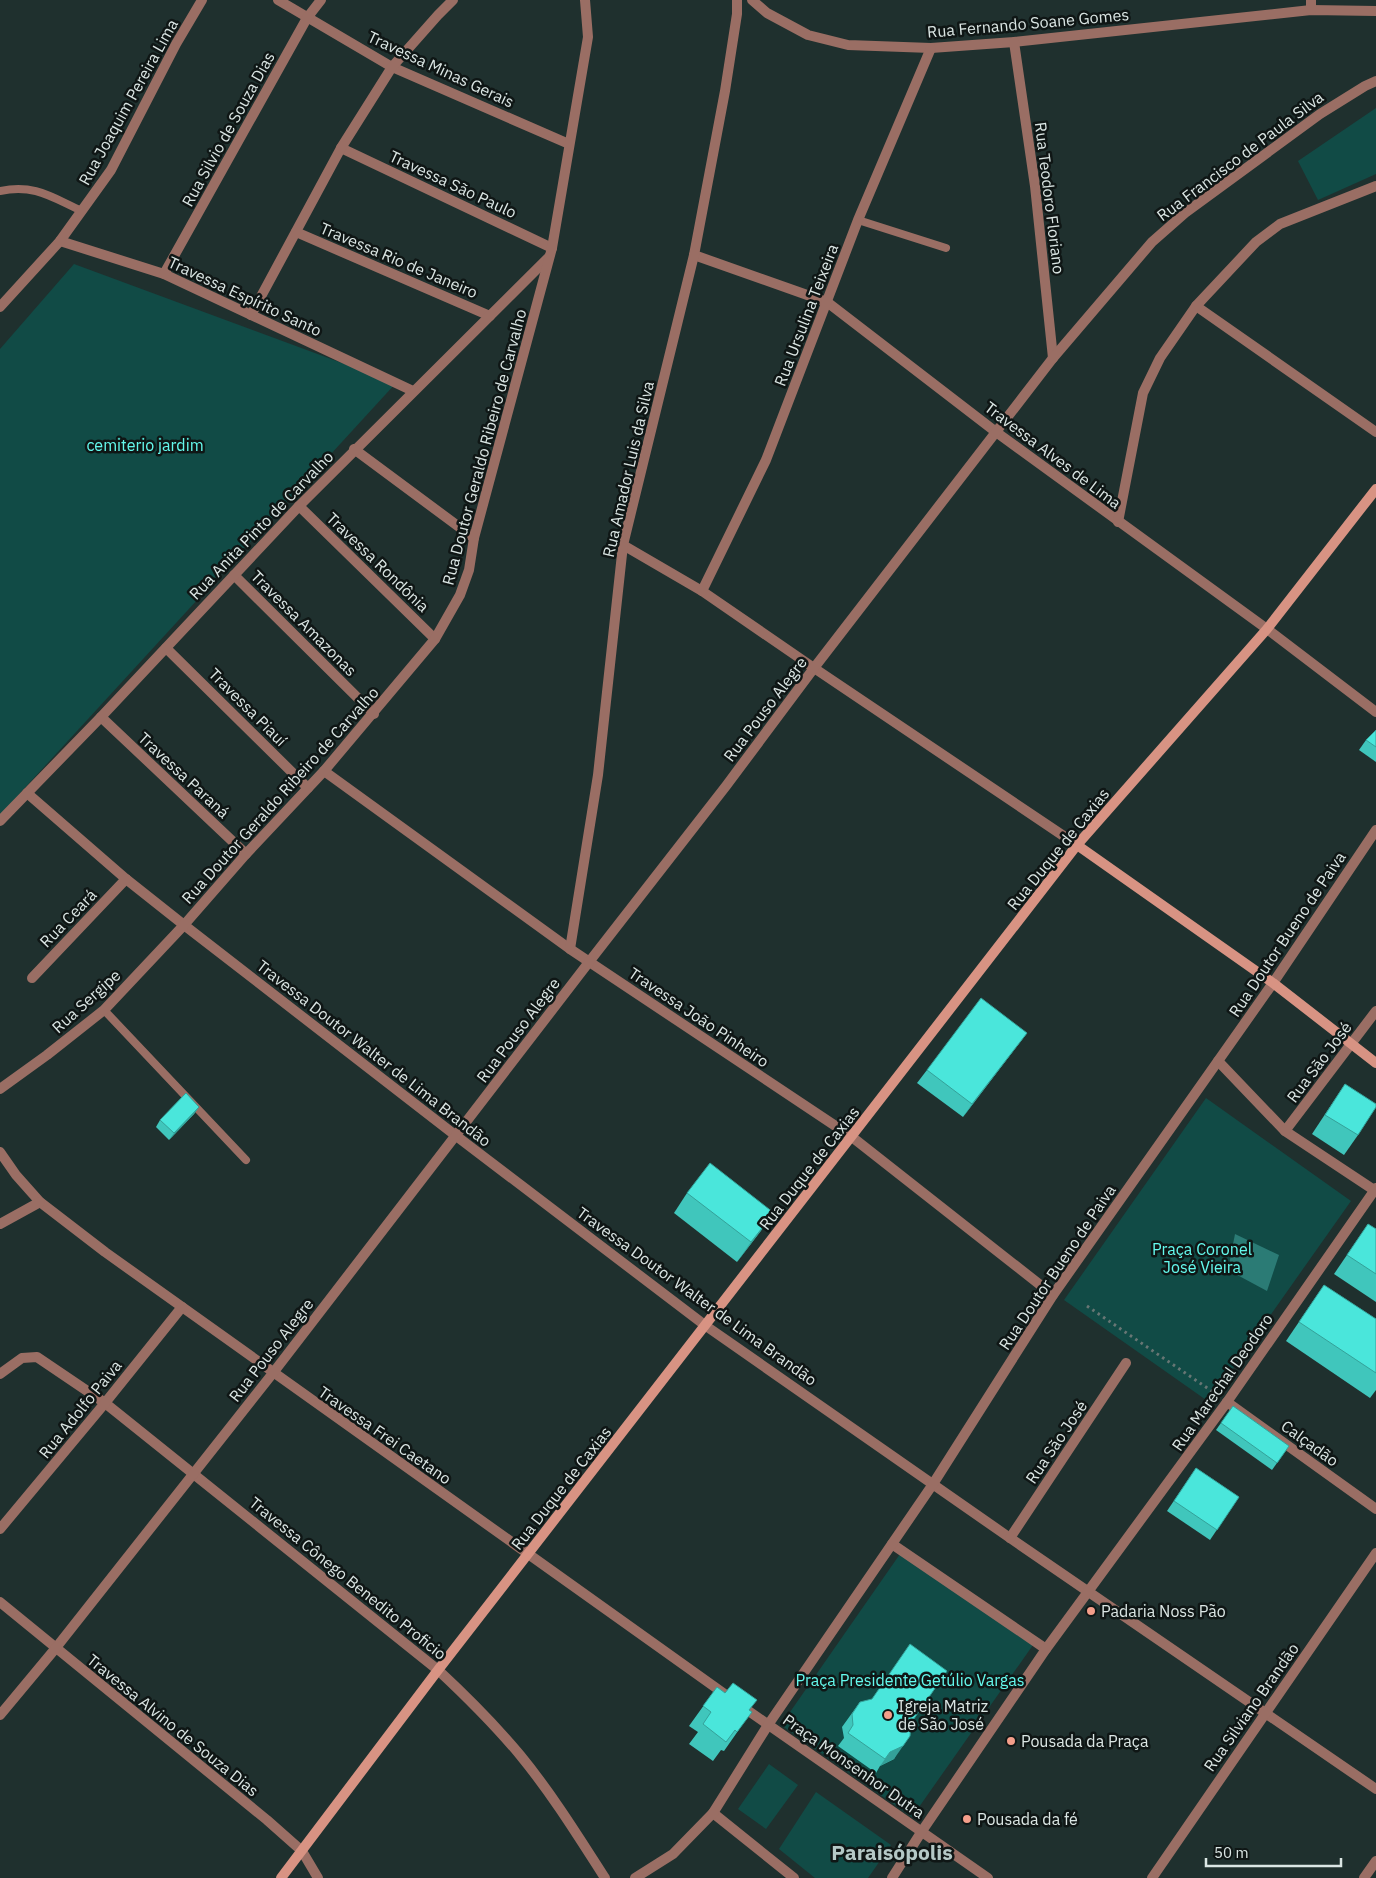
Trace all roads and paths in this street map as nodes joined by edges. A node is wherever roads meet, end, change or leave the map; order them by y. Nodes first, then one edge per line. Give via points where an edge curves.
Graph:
1 (202, 0) edge
2 (278, 0) edge
3 (322, 0) edge
4 (453, 0) edge
5 (585, 0) edge
6 (737, 0) edge
7 (752, 0) edge
8 (1311, 5) edge
9 (1376, 11) edge
10 (307, 18) junction
11 (1014, 42) junction
12 (931, 48) junction
13 (392, 67) junction
14 (1376, 81) edge
15 (569, 144) junction
16 (341, 148) junction
17 (1376, 186) edge
18 (0, 190) edge
19 (82, 211) junction
20 (858, 220) junction
21 (296, 232) junction
22 (60, 241) junction
23 (946, 248) dead end
24 (550, 252) junction
25 (694, 255) junction
26 (164, 274) junction
27 (827, 302) junction
28 (1196, 306) junction
29 (0, 308) edge
30 (251, 315) junction
31 (490, 316) junction
32 (1053, 358) junction
33 (413, 391) junction
34 (996, 432) junction
35 (1376, 432) edge
36 (354, 449) junction
37 (1376, 489) edge
38 (299, 506) junction
39 (1118, 522) junction
40 (474, 538) junction
41 (623, 545) junction
42 (234, 575) junction
43 (702, 591) junction
44 (1267, 629) junction
45 (435, 639) junction
46 (166, 648) junction
47 (814, 668) junction
48 (1376, 712) edge
49 (374, 714) junction
50 (101, 718) junction
51 (324, 771) junction
52 (308, 788) junction
53 (27, 793) junction
54 (0, 821) edge
55 (1376, 830) edge
56 (1077, 845) junction
57 (246, 854) junction
58 (126, 879) junction
59 (184, 925) junction
60 (570, 950) junction
61 (589, 962) junction
62 (32, 978) dead end
63 (1272, 983) junction
64 (104, 1010) junction
65 (1376, 1011) edge
66 (1352, 1045) junction
67 (1218, 1062) junction
68 (1376, 1063) edge
69 (0, 1089) edge
70 (1285, 1131) junction
71 (456, 1135) junction
72 (852, 1137) junction
73 (0, 1152) edge
74 (246, 1160) dead end
75 (1375, 1189) edge
76 (40, 1202) junction
77 (0, 1224) edge
78 (1054, 1295) junction
79 (182, 1306) junction
80 (1087, 1306) dead end
81 (706, 1326) junction
82 (1126, 1363) dead end
83 (273, 1373) junction
84 (0, 1374) edge
85 (1227, 1402) junction
86 (105, 1403) junction
87 (194, 1474) junction
88 (933, 1484) junction
89 (1376, 1509) edge
90 (0, 1529) edge
91 (1010, 1538) junction
92 (892, 1544) junction
93 (1376, 1553) edge
94 (528, 1554) junction
95 (1089, 1592) junction
96 (0, 1602) edge
97 (56, 1649) junction
98 (1046, 1649) junction
99 (438, 1670) junction
100 (1265, 1713) junction
101 (0, 1715) edge
102 (768, 1725) junction
103 (1376, 1789) edge
104 (713, 1813) junction
105 (922, 1831) junction
106 (302, 1852) junction
107 (1376, 1861) edge
108 (281, 1878) edge
109 (318, 1878) edge
110 (605, 1878) edge
111 (635, 1878) edge
112 (794, 1878) edge
113 (892, 1878) edge
114 (988, 1878) edge
115 (1152, 1878) edge
116 (1364, 1878) edge

1 - 19 street, Rua Joaquim Pereira Lima via 111,170
2 - 10 street, Travessa Minas Gerais
3 - 10 street, Rua Silvio de Souza Dias
4 - 13 street
5 - 15 street, Rua Doutor Geraldo Ribeiro de Carvalho via 588,37
6 - 25 street, Rua Amador Luis da Silva via 726,91
7 - 12 street, Rua Fernando Soane Gomes via 767,13 808,35 848,45
8 - 9 street, Rua Fernando Soane Gomes
8 - 11 street, Rua Fernando Soane Gomes
10 - 13 street, Travessa Minas Gerais
10 - 26 street, Rua Silvio de Souza Dias
11 - 12 street, Rua Fernando Soane Gomes
11 - 32 street, Rua Teodoro Floriano via 1035,186
12 - 20 street, Rua Ursulina Teixeira
13 - 15 street, Travessa Minas Gerais
13 - 16 street
14 - 32 street, Rua Francisco de Paula Silva via 1320,114 1185,213 1152,242
15 - 24 street, Rua Doutor Geraldo Ribeiro de Carvalho
16 - 21 street
16 - 24 street, Travessa São Paulo
17 - 28 street via 1280,224 1256,242
18 - 19 lane via 33,189
19 - 22 street, Rua Joaquim Pereira Lima
20 - 23 lane
20 - 27 street, Rua Ursulina Teixeira
21 - 30 street
21 - 31 street, Travessa Rio de Janeiro
22 - 26 street, Travessa Espírito Santo
22 - 29 street, Rua Joaquim Pereira Lima
24 - 31 street, Rua Anita Pinto de Carvalho
24 - 40 street, Rua Doutor Geraldo Ribeiro de Carvalho
25 - 27 street, Travessa Alves de Lima
25 - 41 street, Rua Amador Luis da Silva
26 - 30 street, Travessa Espírito Santo
27 - 34 street, Travessa Alves de Lima
27 - 43 street, Rua Ursulina Teixeira via 766,460
28 - 35 street
28 - 39 street via 1160,358 1143,393
30 - 33 street, Travessa Espírito Santo
31 - 33 street, Rua Anita Pinto de Carvalho
32 - 34 street, Rua Pouso Alegre
33 - 36 street, Rua Anita Pinto de Carvalho
34 - 39 street, Travessa Alves de Lima
34 - 47 street, Rua Pouso Alegre
36 - 38 street, Rua Anita Pinto de Carvalho
36 - 40 street
37 - 44 street, Rua Duque de Caxias
38 - 42 street, Rua Anita Pinto de Carvalho
38 - 45 street, Travessa Rondônia
39 - 44 street, Travessa Alves de Lima
40 - 45 street, Rua Doutor Geraldo Ribeiro de Carvalho via 469,570 460,595
41 - 43 street
41 - 60 street, Rua Amador Luis da Silva via 598,775
42 - 46 street, Rua Anita Pinto de Carvalho
42 - 49 street, Travessa Amazonas
43 - 47 street
44 - 48 street, Travessa Alves de Lima
44 - 56 street, Rua Duque de Caxias
45 - 49 street, Rua Doutor Geraldo Ribeiro de Carvalho
46 - 50 street, Rua Anita Pinto de Carvalho
46 - 52 street, Travessa Piauí
47 - 56 street
47 - 61 street, Rua Pouso Alegre
49 - 51 street, Rua Doutor Geraldo Ribeiro de Carvalho
50 - 53 street, Rua Anita Pinto de Carvalho
50 - 57 street, Travessa Paraná
51 - 52 street, Rua Doutor Geraldo Ribeiro de Carvalho
51 - 60 street, Travessa João Pinheiro
52 - 57 street, Rua Doutor Geraldo Ribeiro de Carvalho
53 - 54 street, Rua Anita Pinto de Carvalho
53 - 58 street, Travessa Doutor Walter de Lima Brandão
55 - 63 street, Rua Doutor Bueno de Paiva
56 - 63 street
56 - 72 street, Rua Duque de Caxias
57 - 59 street, Rua Doutor Geraldo Ribeiro de Carvalho
58 - 59 street, Travessa Doutor Walter de Lima Brandão
58 - 62 street, Rua Ceará
59 - 64 street, Rua Sergipe
59 - 71 street, Travessa Doutor Walter de Lima Brandão
60 - 61 street, Travessa João Pinheiro
61 - 71 street, Rua Pouso Alegre
61 - 72 street, Travessa João Pinheiro
63 - 66 street
63 - 67 street, Rua Doutor Bueno de Paiva
64 - 69 street, Rua Sergipe
64 - 74 lane
65 - 66 street, Rua São José
66 - 68 street
66 - 70 street, Rua São José
67 - 70 street
67 - 78 street, Rua Doutor Bueno de Paiva
70 - 75 street
71 - 81 street, Travessa Doutor Walter de Lima Brandão
71 - 83 street, Rua Pouso Alegre
72 - 78 street, Travessa João Pinheiro
72 - 81 street, Rua Duque de Caxias
73 - 76 street, Travessa Frei Caetano
75 - 85 street, Rua Marechal Deodoro
76 - 77 street
76 - 79 street, Travessa Frei Caetano
78 - 88 street, Rua Doutor Bueno de Paiva
79 - 83 street, Travessa Frei Caetano
79 - 86 street, Rua Adolfo Paiva
80 - 85 path
81 - 88 street, Travessa Doutor Walter de Lima Brandão
81 - 94 street, Rua Duque de Caxias
82 - 91 street, Rua São José
83 - 87 street, Rua Pouso Alegre
83 - 94 street, Travessa Frei Caetano
84 - 86 street, Travessa Cônego Benedito Proficio via 22,1358 37,1357
85 - 89 street, Calçadão
85 - 95 street, Rua Marechal Deodoro
86 - 87 street, Travessa Cônego Benedito Proficio
86 - 90 street, Rua Adolfo Paiva
87 - 97 street, Rua Pouso Alegre
87 - 99 street, Travessa Cônego Benedito Proficio
88 - 91 street, Travessa Doutor Walter de Lima Brandão
88 - 92 street, Rua Doutor Bueno de Paiva
91 - 95 street, Travessa Doutor Walter de Lima Brandão
92 - 98 street
92 - 102 street, Rua Doutor Bueno de Paiva
93 - 100 street, Rua Silviano Brandão
94 - 99 street, Rua Duque de Caxias
94 - 102 street, Travessa Frei Caetano
95 - 98 street
95 - 100 street, Travessa Doutor Walter de Lima Brandão
96 - 97 street, Travessa Alvino de Souza Dias
97 - 101 street, Rua Pouso Alegre
97 - 106 street, Travessa Alvino de Souza Dias
98 - 105 street
99 - 106 street, Rua Duque de Caxias
99 - 110 street, Travessa Cônego Benedito Proficio via 520,1755
100 - 103 street, Travessa Doutor Walter de Lima Brandão
100 - 115 street, Rua Silviano Brandão
102 - 104 street, Praça Monsenhor Dutra
102 - 105 street, Praça Monsenhor Dutra
104 - 111 street, Praça Monsenhor Dutra via 673,1854
104 - 112 street
105 - 113 street
105 - 114 street
106 - 108 street, Rua Duque de Caxias
106 - 109 street, Travessa Alvino de Souza Dias
107 - 116 street

